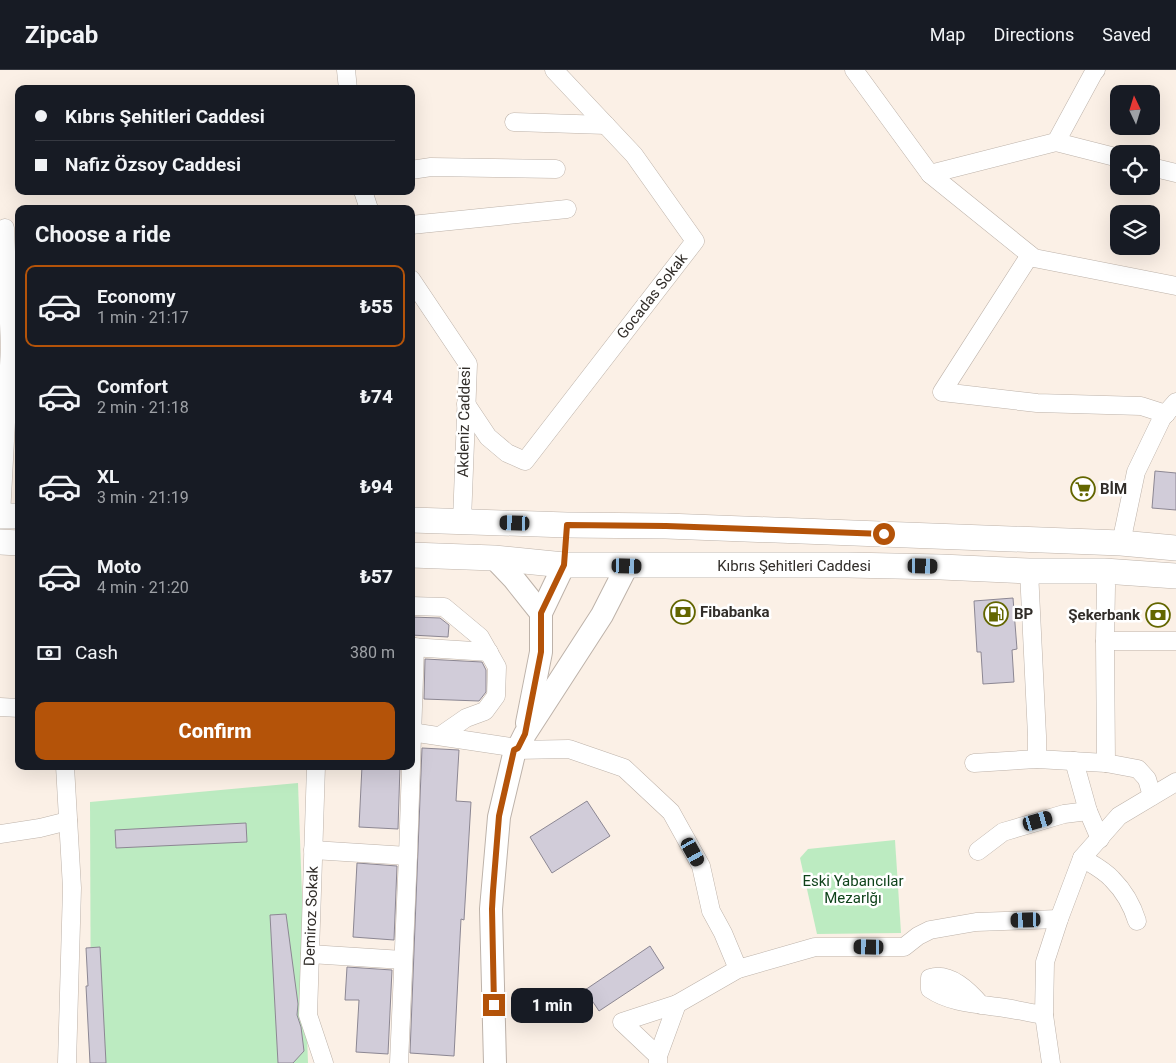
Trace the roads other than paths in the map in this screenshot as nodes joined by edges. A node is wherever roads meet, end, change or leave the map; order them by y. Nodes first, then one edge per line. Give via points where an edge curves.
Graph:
1 (346, 70) edge
2 (554, 70) edge
3 (854, 70) edge
4 (1096, 70) edge
5 (348, 85) edge
6 (514, 122) dead end
7 (606, 125) junction
8 (1056, 142) junction
9 (1110, 156) edge
10 (415, 169) edge
11 (556, 169) dead end
12 (1160, 169) edge
13 (1176, 173) edge
14 (930, 174) junction
15 (567, 209) dead end
16 (415, 225) edge
17 (5, 228) dead end
18 (1030, 255) junction
19 (415, 285) edge
20 (1176, 286) edge
21 (466, 404) junction
22 (1171, 408) edge
23 (7, 516) edge
24 (415, 520) edge
25 (462, 522) junction
26 (567, 525) junction
27 (630, 525) junction
28 (0, 542) edge
29 (15, 543) edge
30 (1121, 543) junction
31 (1176, 548) edge
32 (415, 556) edge
33 (494, 558) junction
34 (564, 565) junction
35 (627, 566) junction
36 (1029, 571) junction
37 (1104, 571) junction
38 (1176, 576) edge
39 (415, 606) edge
40 (541, 613) junction
41 (1105, 641) junction
42 (1176, 641) edge
43 (415, 647) edge
44 (489, 652) junction
45 (0, 707) edge
46 (15, 708) edge
47 (415, 732) edge
48 (440, 736) junction
49 (519, 744) junction
50 (1037, 759) junction
51 (1074, 761) junction
52 (974, 763) dead end
53 (1106, 763) junction
54 (65, 770) edge
55 (316, 770) edge
56 (411, 770) edge
57 (1176, 782) edge
58 (1152, 796) junction
59 (1088, 811) junction
60 (68, 821) junction
61 (0, 834) edge
62 (1100, 839) junction
63 (313, 850) junction
64 (978, 851) dead end
65 (408, 856) junction
66 (1082, 858) junction
67 (1059, 919) junction
68 (1137, 921) dead end
69 (310, 954) junction
70 (403, 960) junction
71 (738, 969) junction
72 (677, 1004) junction
73 (980, 1005) dead end
74 (1044, 1015) junction
75 (658, 1060) edge
76 (67, 1063) edge
77 (324, 1063) edge
78 (399, 1063) edge
79 (495, 1063) edge
80 (1051, 1063) edge

1 - 5 street
2 - 7 street, Gocadas Sokak
3 - 14 street
4 - 8 street
6 - 7 street
7 - 21 street, Gocadas Sokak via 634,155 695,241 525,461 507,453 488,437
8 - 9 street
8 - 14 street
10 - 11 street
12 - 13 street
14 - 18 street
15 - 16 street
17 - 23 street via 10,347
18 - 20 street
18 - 22 street via 942,392 1037,403
19 - 21 street, Akdeniz Caddesi via 468,364
21 - 25 street, Akdeniz Caddesi
22 - 30 street via 1162,418 1136,472
24 - 25 highway
25 - 26 highway
26 - 27 highway
26 - 34 highway
27 - 30 highway
27 - 35 highway
28 - 29 highway
30 - 31 highway
32 - 33 highway, Kıbrıs Şehitleri Caddesi
33 - 34 highway, Kıbrıs Şehitleri Caddesi
33 - 40 main road
34 - 35 highway, Kıbrıs Şehitleri Caddesi
34 - 40 main road
35 - 36 highway, Kıbrıs Şehitleri Caddesi via 876,566
35 - 49 main road via 602,615
36 - 37 highway, Kıbrıs Şehitleri Caddesi
36 - 50 street
37 - 38 highway, Kıbrıs Şehitleri Caddesi
37 - 41 street
39 - 44 street via 444,607 480,637
40 - 49 main road via 541,652
41 - 42 street
41 - 53 street
43 - 44 street
44 - 48 street via 497,667 496,696 485,711 466,718
45 - 46 street
47 - 48 street
48 - 49 street
49 - 71 street via 569,749 624,768 671,812 701,866 712,911
49 - 79 main road via 499,816 492,909
50 - 51 street
50 - 52 street
51 - 53 street
51 - 59 street
53 - 58 street via 1138,769 1147,779
54 - 60 street
55 - 63 street, Demiroz Sokak
56 - 65 street
57 - 58 street
58 - 62 street via 1119,816
59 - 62 street
59 - 64 street via 1064,814 1003,832
60 - 61 street
60 - 76 street via 72,888
62 - 66 street
63 - 65 street
63 - 69 street, Demiroz Sokak
65 - 70 street
66 - 67 street
66 - 68 street via 1111,878 1125,894
67 - 71 street via 976,922 930,930 904,947 815,947
67 - 74 street via 1045,962
69 - 70 street
69 - 77 street, Demiroz Sokak via 308,1015
70 - 78 street
71 - 72 street
72 - 75 street
72 - 75 street via 622,1022
73 - 74 street
74 - 80 street

